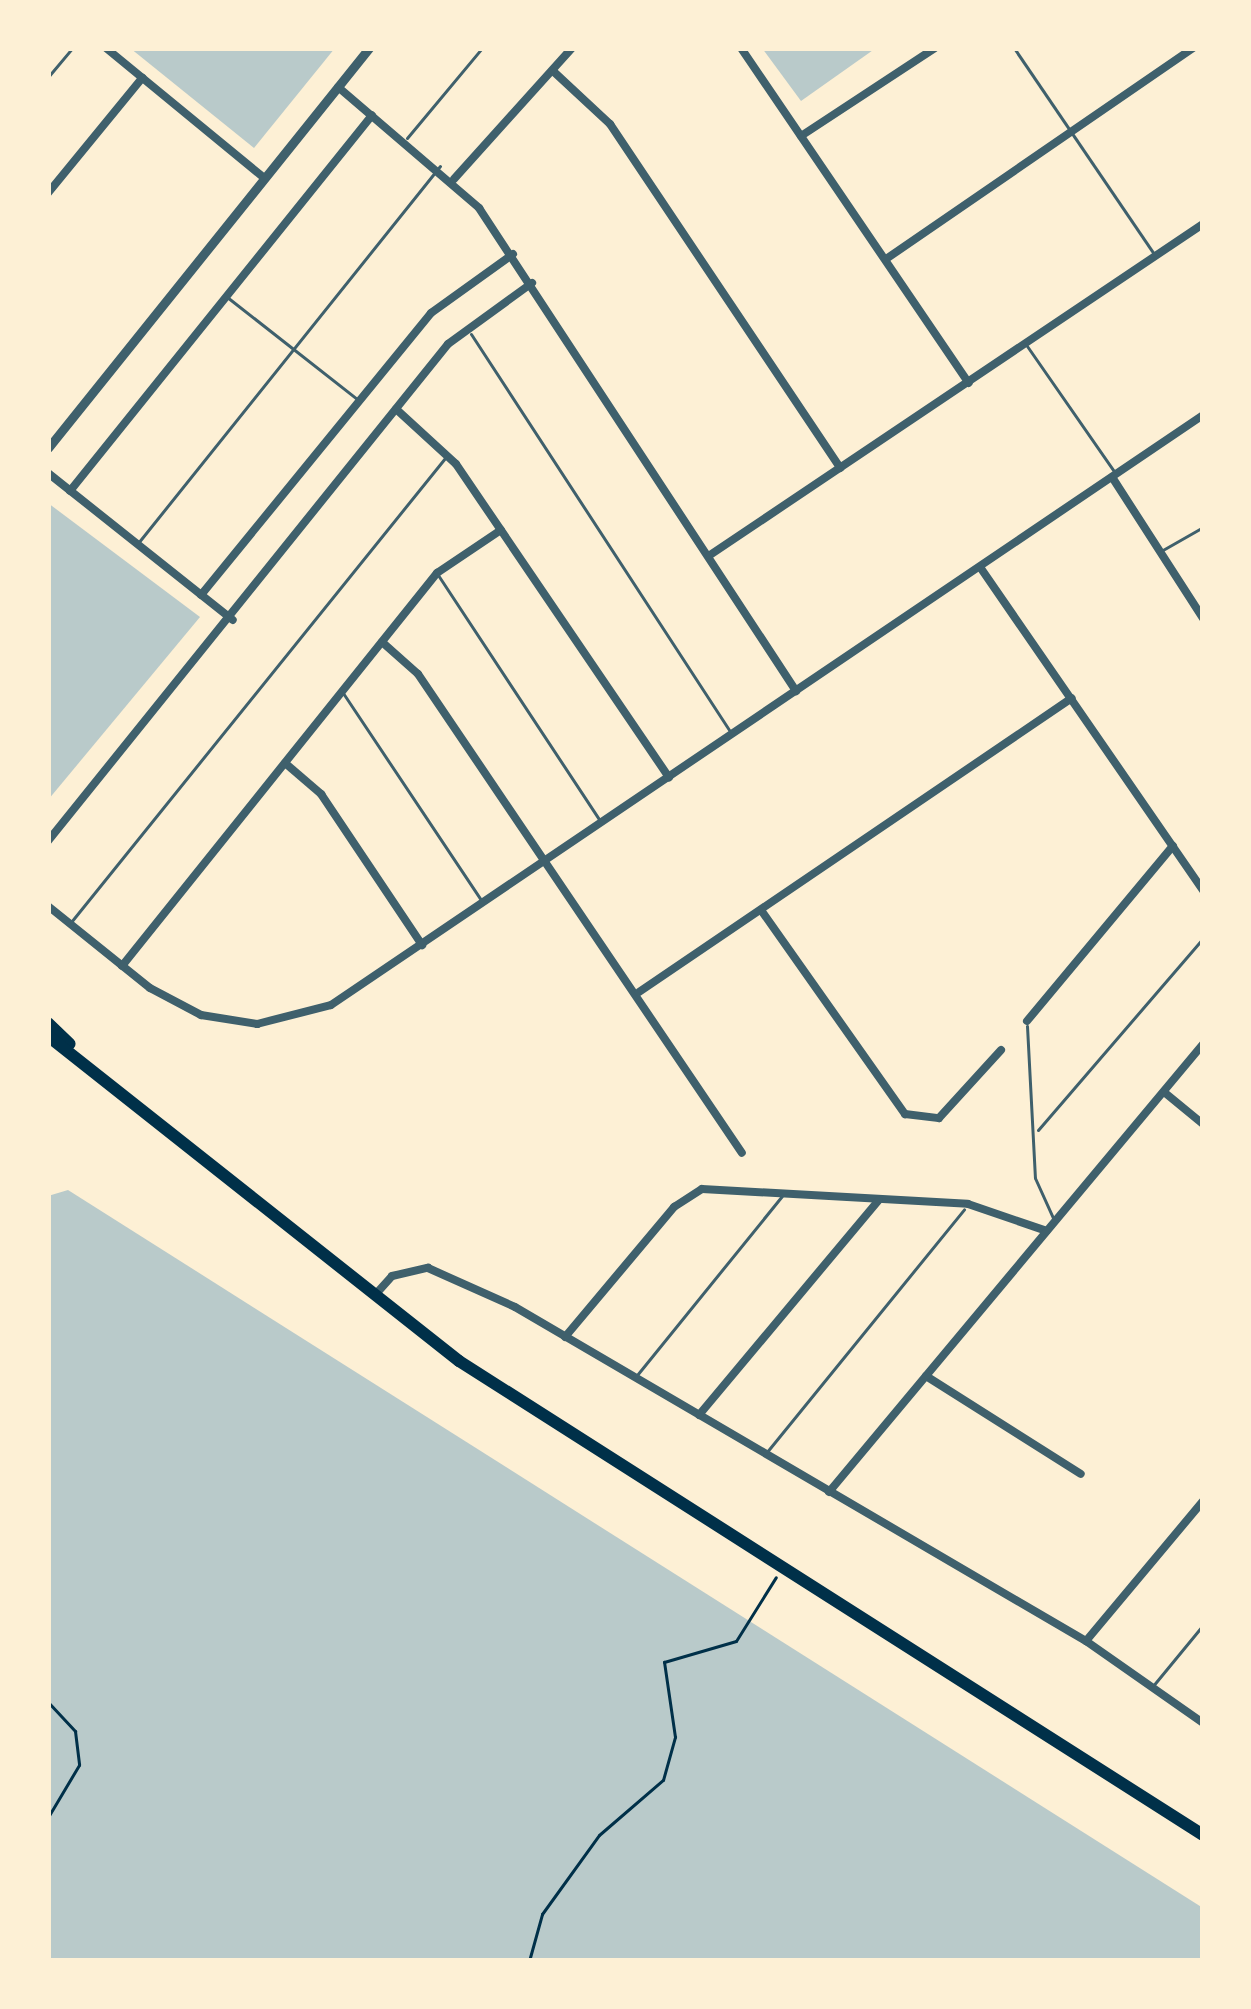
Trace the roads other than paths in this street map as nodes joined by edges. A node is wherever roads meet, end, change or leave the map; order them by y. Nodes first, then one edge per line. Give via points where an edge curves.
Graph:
1 (72, 48) edge
2 (106, 48) edge
3 (369, 48) edge
4 (482, 48) edge
5 (572, 48) edge
6 (741, 48) edge
7 (935, 48) edge
8 (1013, 48) edge
9 (1193, 48) edge
10 (554, 71) junction
11 (48, 77) edge
12 (142, 78) junction
13 (338, 87) junction
14 (372, 115) junction
15 (1072, 134) junction
16 (801, 136) junction
17 (407, 139) junction
18 (440, 166) junction
19 (265, 178) junction
20 (454, 179) junction
21 (48, 194) edge
22 (1203, 224) edge
23 (513, 254) junction
24 (1155, 256) junction
25 (886, 259) junction
26 (532, 283) junction
27 (226, 296) junction
28 (466, 327) junction
29 (1025, 345) junction
30 (293, 349) junction
31 (969, 383) junction
32 (360, 401) junction
33 (396, 409) junction
34 (1203, 415) edge
35 (48, 448) edge
36 (448, 454) junction
37 (840, 468) junction
38 (48, 473) edge
39 (1114, 475) junction
40 (70, 490) junction
41 (1203, 527) edge
42 (501, 530) junction
43 (137, 544) junction
44 (1159, 552) junction
45 (710, 554) junction
46 (980, 567) junction
47 (437, 573) junction
48 (202, 595) junction
49 (1202, 613) edge
50 (232, 620) junction
51 (382, 642) junction
52 (342, 692) junction
53 (796, 692) junction
54 (1072, 698) junction
55 (732, 735) junction
56 (285, 764) junction
57 (668, 778) junction
58 (602, 823) junction
59 (48, 842) edge
60 (1173, 846) junction
61 (547, 862) junction
62 (1203, 890) edge
63 (483, 903) junction
64 (48, 906) edge
65 (761, 910) junction
66 (70, 923) junction
67 (1203, 938) edge
68 (422, 945) junction
69 (122, 966) junction
70 (639, 992) junction
71 (1027, 1021) joint
72 (48, 1023) edge
73 (48, 1036) edge
74 (1203, 1044) edge
75 (1001, 1050) dead end
76 (1164, 1092) junction
77 (140, 1112) junction
78 (1203, 1124) edge
79 (1038, 1130) junction
80 (742, 1153) dead end
81 (786, 1191) junction
82 (879, 1200) junction
83 (968, 1204) junction
84 (1055, 1221) junction
85 (1047, 1231) junction
86 (374, 1296) junction
87 (565, 1337) junction
88 (926, 1376) junction
89 (635, 1377) junction
90 (699, 1415) junction
91 (765, 1454) junction
92 (1081, 1474) dead end
93 (829, 1492) junction
94 (1203, 1501) edge
95 (1203, 1625) edge
96 (1085, 1641) junction
97 (1151, 1688) junction
98 (1203, 1723) edge
99 (1203, 1835) edge

1 - 11 lane
2 - 12 street
3 - 13 street
4 - 17 lane
5 - 10 street
6 - 16 street
7 - 16 street
8 - 15 lane
9 - 15 street
10 - 20 street
10 - 37 street via 610,124
12 - 19 street
12 - 21 street
13 - 14 street
13 - 19 street
14 - 17 street
14 - 27 street
15 - 24 lane
15 - 25 street
16 - 25 street
17 - 18 street
18 - 20 street
18 - 30 lane
19 - 35 street
20 - 23 street
22 - 24 street
23 - 26 street
23 - 32 street via 431,313
24 - 29 street
25 - 31 street
26 - 28 street
26 - 45 street
27 - 30 lane
27 - 40 street
28 - 33 street
28 - 55 lane
29 - 31 street
29 - 39 lane
30 - 32 lane
30 - 43 lane
31 - 37 street
32 - 48 street
33 - 36 street
33 - 50 street
34 - 39 street
36 - 42 street
36 - 66 lane
37 - 45 street
38 - 40 street
39 - 44 street
39 - 46 street
40 - 43 street
41 - 44 lane
42 - 47 street
42 - 57 street
43 - 48 street
44 - 49 street
45 - 53 street
46 - 53 street
46 - 54 street
47 - 51 street
47 - 58 lane
48 - 50 street
50 - 59 street
51 - 52 street
51 - 61 street via 418,674
52 - 56 street
52 - 63 lane
53 - 55 street
54 - 60 street
54 - 65 street
55 - 57 street
56 - 68 street via 320,794
56 - 69 street
57 - 58 street
58 - 61 street
60 - 62 street
60 - 71 street
61 - 63 street
61 - 70 street
63 - 68 street
64 - 66 street
65 - 70 street
65 - 75 street via 905,1114 939,1118
66 - 69 street
67 - 79 lane
68 - 69 street via 331,1005 257,1024 188,1009
70 - 80 street
71 - 79 lane
72 - 77 highway
73 - 77 highway
74 - 76 street
76 - 78 street
76 - 84 street
77 - 86 highway
79 - 84 lane via 1039,1200
81 - 82 street
81 - 87 street via 688,1196
81 - 89 lane
82 - 83 street
82 - 90 street
83 - 85 street
83 - 91 lane
84 - 85 street
85 - 88 street
86 - 87 street via 401,1272 440,1270
86 - 99 highway via 779,1570
87 - 89 street
88 - 92 street
88 - 93 street
89 - 90 street
90 - 91 street
91 - 93 street
93 - 96 street
94 - 96 street
95 - 97 lane
96 - 97 street
97 - 98 street

